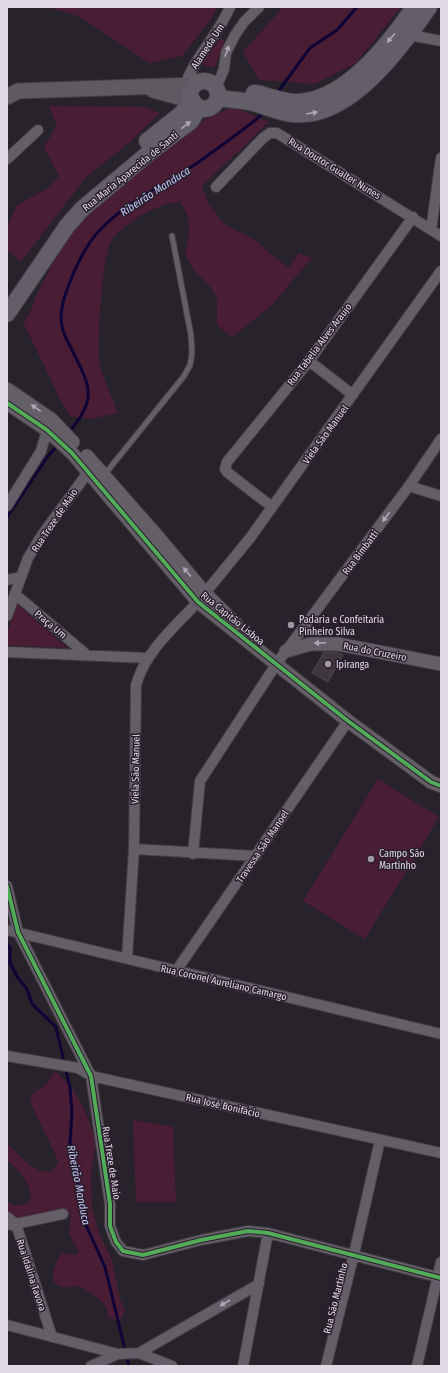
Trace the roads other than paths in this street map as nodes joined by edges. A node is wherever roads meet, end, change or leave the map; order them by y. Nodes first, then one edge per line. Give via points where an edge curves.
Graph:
1 (230, 7) edge
2 (259, 7) edge
3 (414, 7) edge
4 (429, 7) edge
5 (410, 35) junction
6 (441, 41) edge
7 (190, 85) junction
8 (138, 86) junction
9 (217, 92) junction
10 (163, 93) junction
11 (7, 97) edge
12 (196, 104) junction
13 (277, 105) junction
14 (171, 122) junction
15 (38, 130) dead end
16 (441, 158) edge
17 (7, 159) edge
18 (216, 187) dead end
19 (413, 217) junction
20 (431, 230) junction
21 (172, 236) dead end
22 (441, 236) edge
23 (441, 271) edge
24 (7, 298) edge
25 (7, 314) edge
26 (309, 361) junction
27 (7, 389) edge
28 (353, 394) junction
29 (7, 403) edge
30 (55, 433) junction
31 (441, 439) edge
32 (74, 450) junction
33 (88, 471) junction
34 (104, 475) junction
35 (409, 486) junction
36 (441, 496) edge
37 (7, 506) edge
38 (272, 507) junction
39 (21, 577) junction
40 (7, 580) edge
41 (15, 594) junction
42 (201, 597) junction
43 (7, 616) edge
44 (286, 651) junction
45 (7, 652) edge
46 (87, 655) junction
47 (148, 658) junction
48 (277, 663) junction
49 (441, 664) edge
50 (348, 721) junction
51 (441, 786) edge
52 (134, 849) junction
53 (193, 854) junction
54 (256, 856) junction
55 (7, 886) edge
56 (7, 930) edge
57 (18, 932) junction
58 (127, 958) junction
59 (176, 971) junction
60 (441, 1034) edge
61 (7, 1056) edge
62 (90, 1076) junction
63 (380, 1140) junction
64 (441, 1154) edge
65 (64, 1214) dead end
66 (7, 1217) edge
67 (11, 1225) edge
68 (268, 1233) junction
69 (354, 1254) junction
70 (441, 1262) edge
71 (439, 1278) edge
72 (259, 1284) junction
73 (7, 1325) edge
74 (52, 1337) junction
75 (138, 1353) junction
76 (118, 1354) junction
77 (91, 1366) edge
78 (172, 1366) edge
79 (243, 1366) edge
80 (326, 1366) edge
81 (417, 1366) edge

1 - 7 street, Alameda Um via 220,29 188,75
9 -> 2 street, Alameda Um via 226,53 244,22
3 -> 13 main road via 382,49 331,93 314,100
4 - 5 main road
5 - 6 street
13 -> 5 main road via 293,114 313,114 334,106 358,90
7 - 8 main road
7 - 9 main road via 207,81
7 - 12 main road, Rua Maria Aparecida de Santi
8 - 10 main road
8 - 11 main road via 18,92
9 - 12 main road, Rua Maria Aparecida de Santi via 211,107
9 - 13 main road
10 - 12 main road
10 - 14 main road via 172,102
12 - 14 main road, Rua Maria Aparecida de Santi
25 -> 12 main road, Rua Maria Aparecida de Santi via 67,226 82,209 191,121
14 - 24 main road, Rua Maria Aparecida de Santi via 68,209
15 - 17 street
16 - 20 street
18 - 19 street, Rua Doutor Gualter Nunes via 263,138 270,133 277,133
19 - 20 street, Rua Doutor Gualter Nunes
19 - 26 street, Rua Tabelia Alves Araujo
20 - 22 street, Rua Doutor Gualter Nunes
21 - 34 lane via 191,335 190,365 184,376
23 - 28 street, Viela São Manuel
26 - 28 street
26 - 38 street, Rua Tabelia Alves Araujo via 227,462 225,469
30 -> 27 street, Rua Capitão Lisboa via 51,419
28 - 38 street, Viela São Manuel
29 - 30 street, Rua Capitão Lisboa
30 - 32 street, Rua Capitão Lisboa
30 - 37 street
31 - 35 street, Rua Bimbatti
32 - 33 street, Rua Capitão Lisboa
32 - 34 street, Rua Capitão Lisboa
33 - 39 street, Rua Treze de Maio via 42,535 28,558
33 - 42 street, Rua Capitão Lisboa
42 -> 34 street, Rua Capitão Lisboa
35 - 36 street
35 -> 44 street, Rua Bimbatti
38 - 42 street, Viela São Manuel
39 - 40 street
39 - 41 street, Rua Treze de Maio
41 - 43 street, Rua Treze de Maio
41 - 46 street, Praça Um
42 - 47 street, Viela São Manuel
42 - 48 street, Rua Capitão Lisboa
44 - 48 street, Rua Bimbatti
49 -> 44 street, Rua do Cruzeiro via 338,644 311,644
45 - 46 street
46 - 47 street
47 - 52 street, Viela São Manuel via 139,673 136,685
48 - 50 street, Rua Capitão Lisboa
48 - 53 street, Rua Bimbatti via 200,781
50 - 51 street, Rua Capitão Lisboa via 431,782
50 - 54 street, Travessa São Manoel
52 - 53 street
52 - 58 street, Viela São Manuel
53 - 54 street
54 - 59 street, Travessa São Manoel
55 - 57 street, Rua Treze de Maio
56 - 57 street, Rua Coronel Aureliano Camargo
57 - 58 street, Rua Coronel Aureliano Camargo
57 - 62 street, Rua Treze de Maio
58 - 59 street, Rua Coronel Aureliano Camargo
59 - 60 street, Rua Coronel Aureliano Camargo
61 - 62 street, Rua José Bonifácio via 78,1068
62 - 63 street, Rua José Bonifácio
62 - 68 street, Rua Treze de Maio via 110,1204 110,1226 116,1242 123,1251 143,1255 248,1231
63 - 64 street, Rua José Bonifácio
63 - 69 street, Rua São Martinho
65 - 67 street
66 - 67 street
67 - 74 street, Rua Idalina Tavora
68 - 69 street, Rua Treze de Maio
68 - 72 street
69 - 71 street, Rua Treze de Maio
69 - 80 street, Rua São Martinho
70 - 71 street
71 - 81 street
72 -> 75 street
72 - 79 street
73 - 74 street
74 - 76 street
75 - 76 street
75 - 78 street
76 - 77 street

